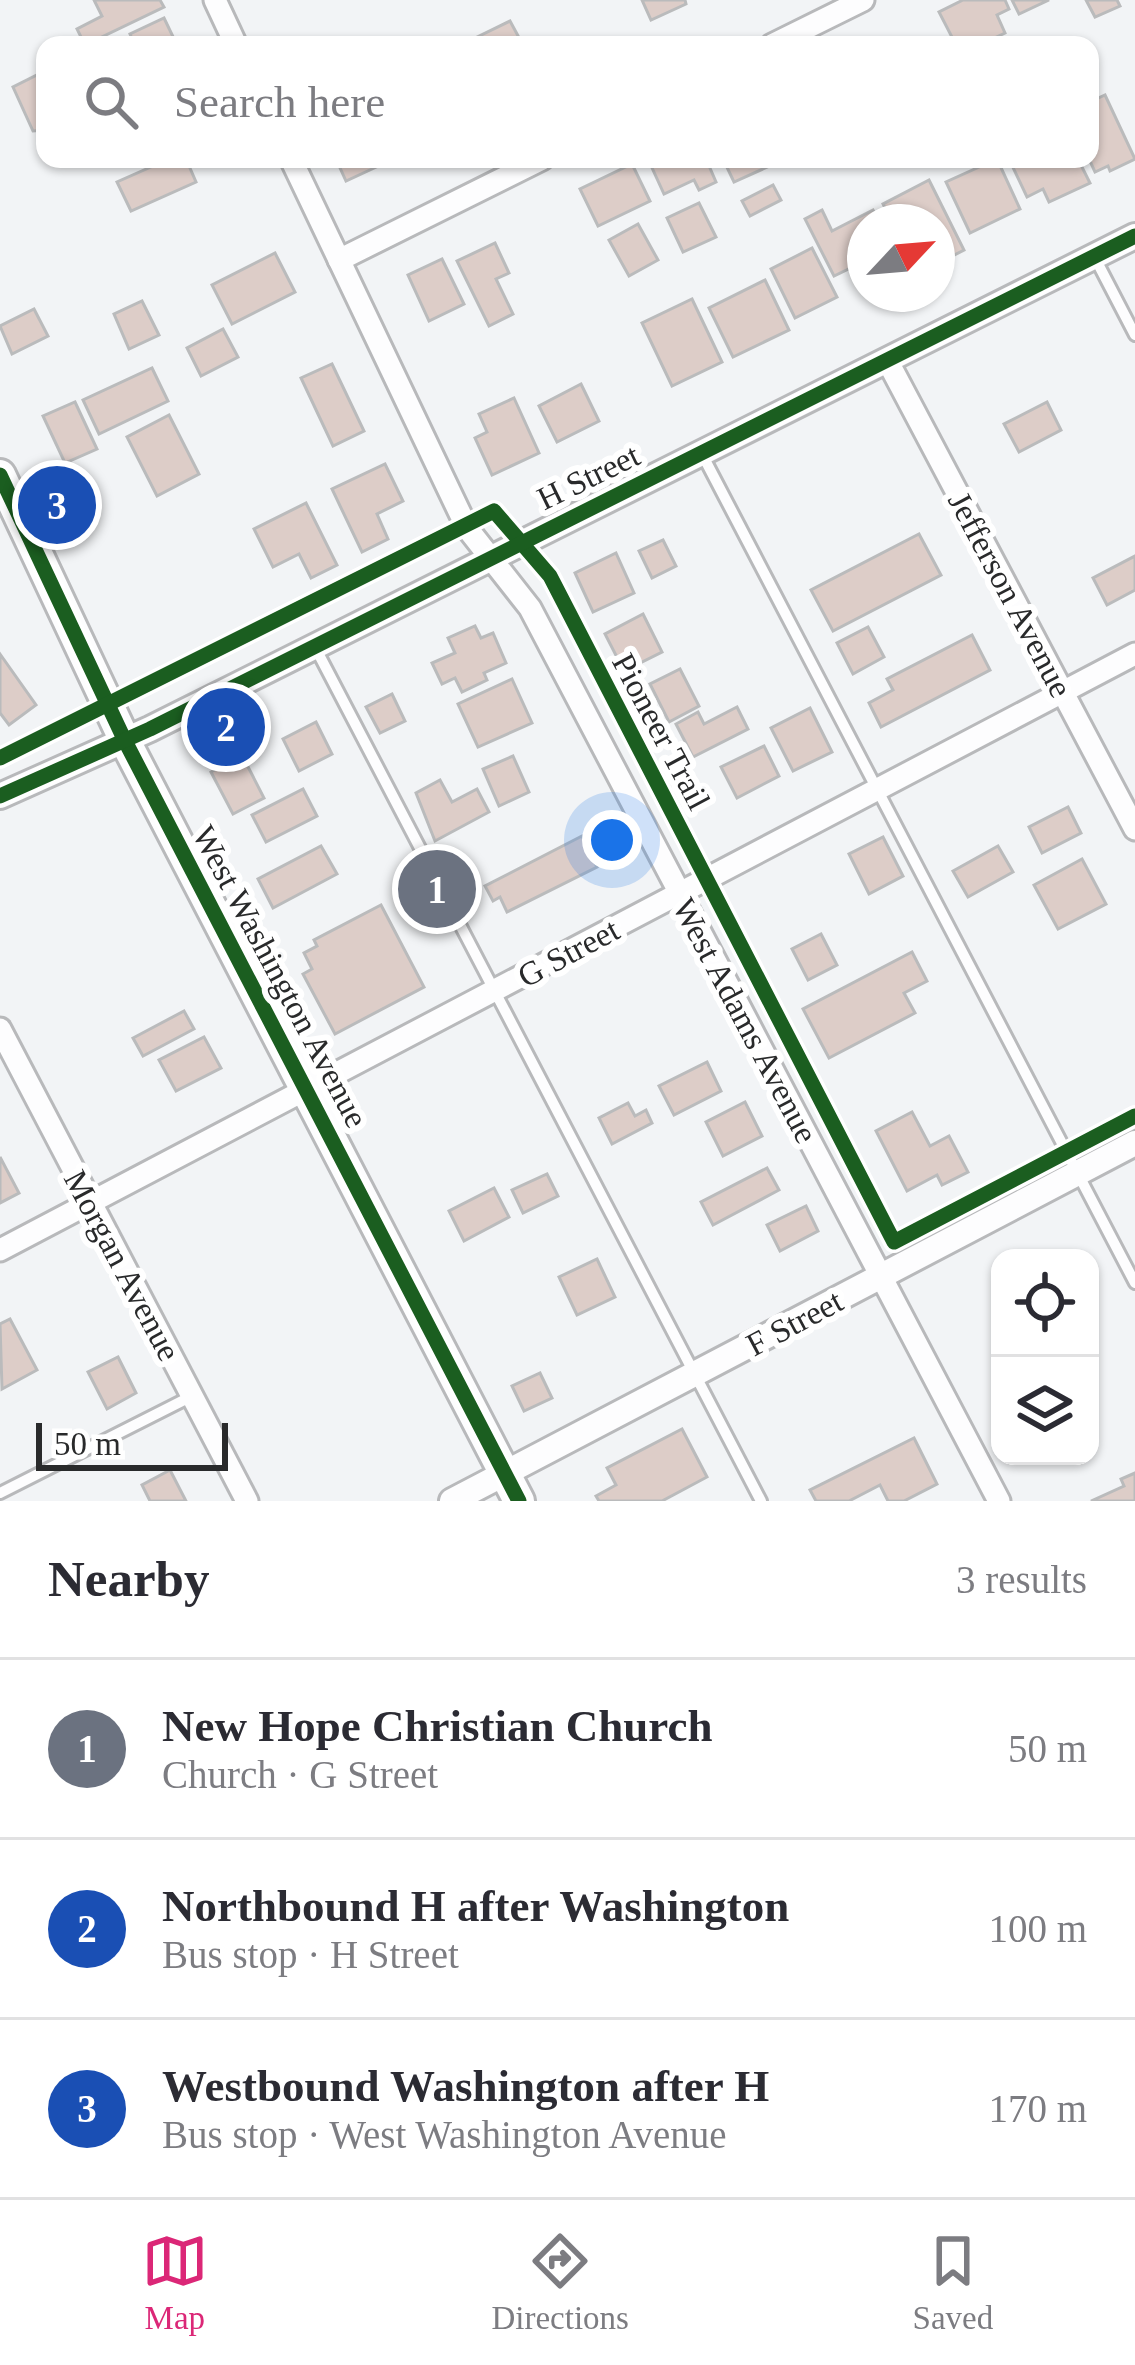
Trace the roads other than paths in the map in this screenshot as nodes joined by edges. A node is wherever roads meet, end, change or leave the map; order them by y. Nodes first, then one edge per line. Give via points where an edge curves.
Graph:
1 (215, 0) edge
2 (863, 0) edge
3 (232, 36) edge
4 (790, 36) edge
5 (295, 168) edge
6 (524, 168) edge
7 (1135, 236) edge
8 (1094, 257) junction
9 (339, 260) junction
10 (1135, 335) edge
11 (887, 360) junction
12 (702, 453) junction
13 (1, 480) edge
14 (491, 558) junction
15 (315, 646) junction
16 (1135, 654) edge
17 (1063, 692) junction
18 (125, 741) junction
19 (877, 790) junction
20 (0, 796) edge
21 (1135, 829) edge
22 (680, 893) junction
23 (494, 991) junction
24 (0, 1029) edge
25 (306, 1089) junction
26 (1135, 1142) edge
27 (1077, 1173) junction
28 (90, 1202) junction
29 (0, 1250) edge
30 (880, 1276) junction
31 (1135, 1283) edge
32 (694, 1374) junction
33 (192, 1396) junction
34 (512, 1487) edge
35 (0, 1493) edge
36 (248, 1501) edge
37 (452, 1501) edge
38 (760, 1501) edge
39 (999, 1501) edge

1 - 3 street
2 - 4 street
5 - 9 street, West Adams Avenue
6 - 9 street
7 - 8 street, H Street
8 - 10 lane
8 - 11 street, H Street
9 - 14 street, West Adams Avenue via 466,528
11 - 12 street, H Street
11 - 17 street, Jefferson Avenue
12 - 14 street, H Street
12 - 19 lane
13 - 18 main road, West Washington Avenue
14 - 15 street, H Street
14 - 22 street, West Adams Avenue via 530,608
15 - 18 street, H Street
15 - 23 lane
16 - 17 street, G Street
17 - 19 street, G Street
17 - 21 street, Jefferson Avenue
18 - 20 street, H Street
18 - 25 main road, West Washington Avenue
19 - 22 street, G Street
19 - 27 lane
22 - 23 street, G Street
22 - 30 street, West Adams Avenue
23 - 25 street, G Street
23 - 32 lane
24 - 28 street, Morgan Avenue
25 - 28 street, G Street
25 - 34 main road, West Washington Avenue
26 - 27 street, F Street
27 - 30 street, F Street
27 - 31 lane
28 - 29 street, G Street
28 - 33 street, Morgan Avenue
30 - 32 street, F Street
30 - 39 street, West Adams Avenue
32 - 34 street, F Street
32 - 38 lane
33 - 35 lane
33 - 36 street, Morgan Avenue
34 - 37 street, F Street

